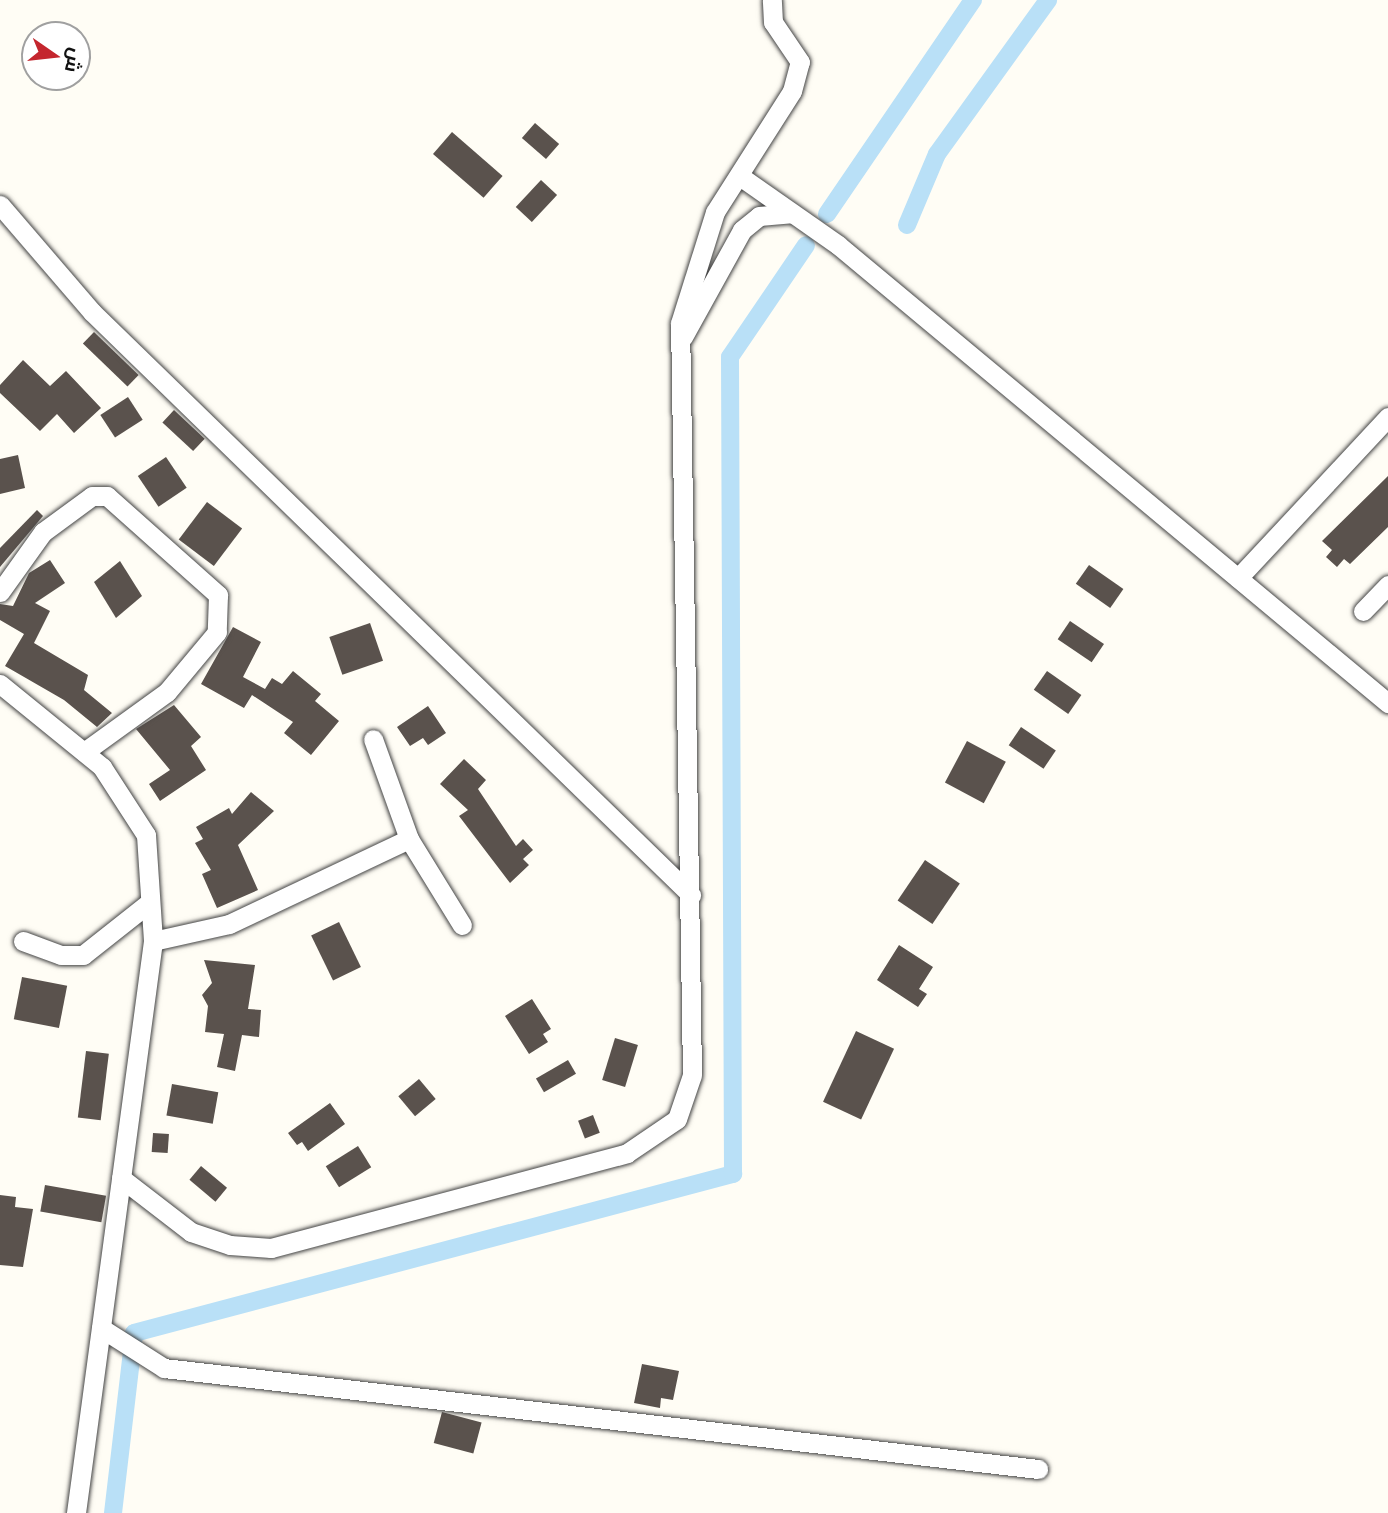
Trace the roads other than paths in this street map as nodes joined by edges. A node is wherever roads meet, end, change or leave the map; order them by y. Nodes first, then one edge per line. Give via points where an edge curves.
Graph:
1 (772, 0) edge
2 (741, 177) junction
3 (0, 205) edge
4 (792, 213) junction
5 (682, 338) junction
6 (1388, 417) edge
7 (1238, 578) junction
8 (1388, 585) edge
9 (0, 592) edge
10 (1363, 611) dead end
11 (0, 684) edge
12 (1388, 703) edge
13 (373, 739) dead end
14 (85, 752) junction
15 (409, 839) junction
16 (691, 895) junction
17 (150, 902) junction
18 (462, 925) dead end
19 (23, 941) dead end
20 (153, 942) junction
21 (121, 1178) junction
22 (101, 1328) junction
23 (1038, 1469) dead end
24 (76, 1513) edge

1 - 2 street via 773,22 800,62 792,91
2 - 4 street
2 - 5 street via 715,212 693,272 680,323
3 - 16 street via 102,321
4 - 5 street via 759,216 742,230
4 - 7 street via 838,244
5 - 16 street
6 - 7 street
7 - 12 street
8 - 10 street
9 - 14 street via 43,532 92,496 107,496 218,595 217,632 167,692
11 - 14 street
13 - 15 street
14 - 17 street via 102,767 146,835
15 - 18 street
15 - 20 street via 229,924
16 - 21 street via 692,1075 677,1119 627,1153 271,1248 230,1245 191,1232
17 - 19 street via 83,955 61,956
17 - 20 street
20 - 21 street
21 - 22 street
22 - 23 street via 164,1368
22 - 24 street

